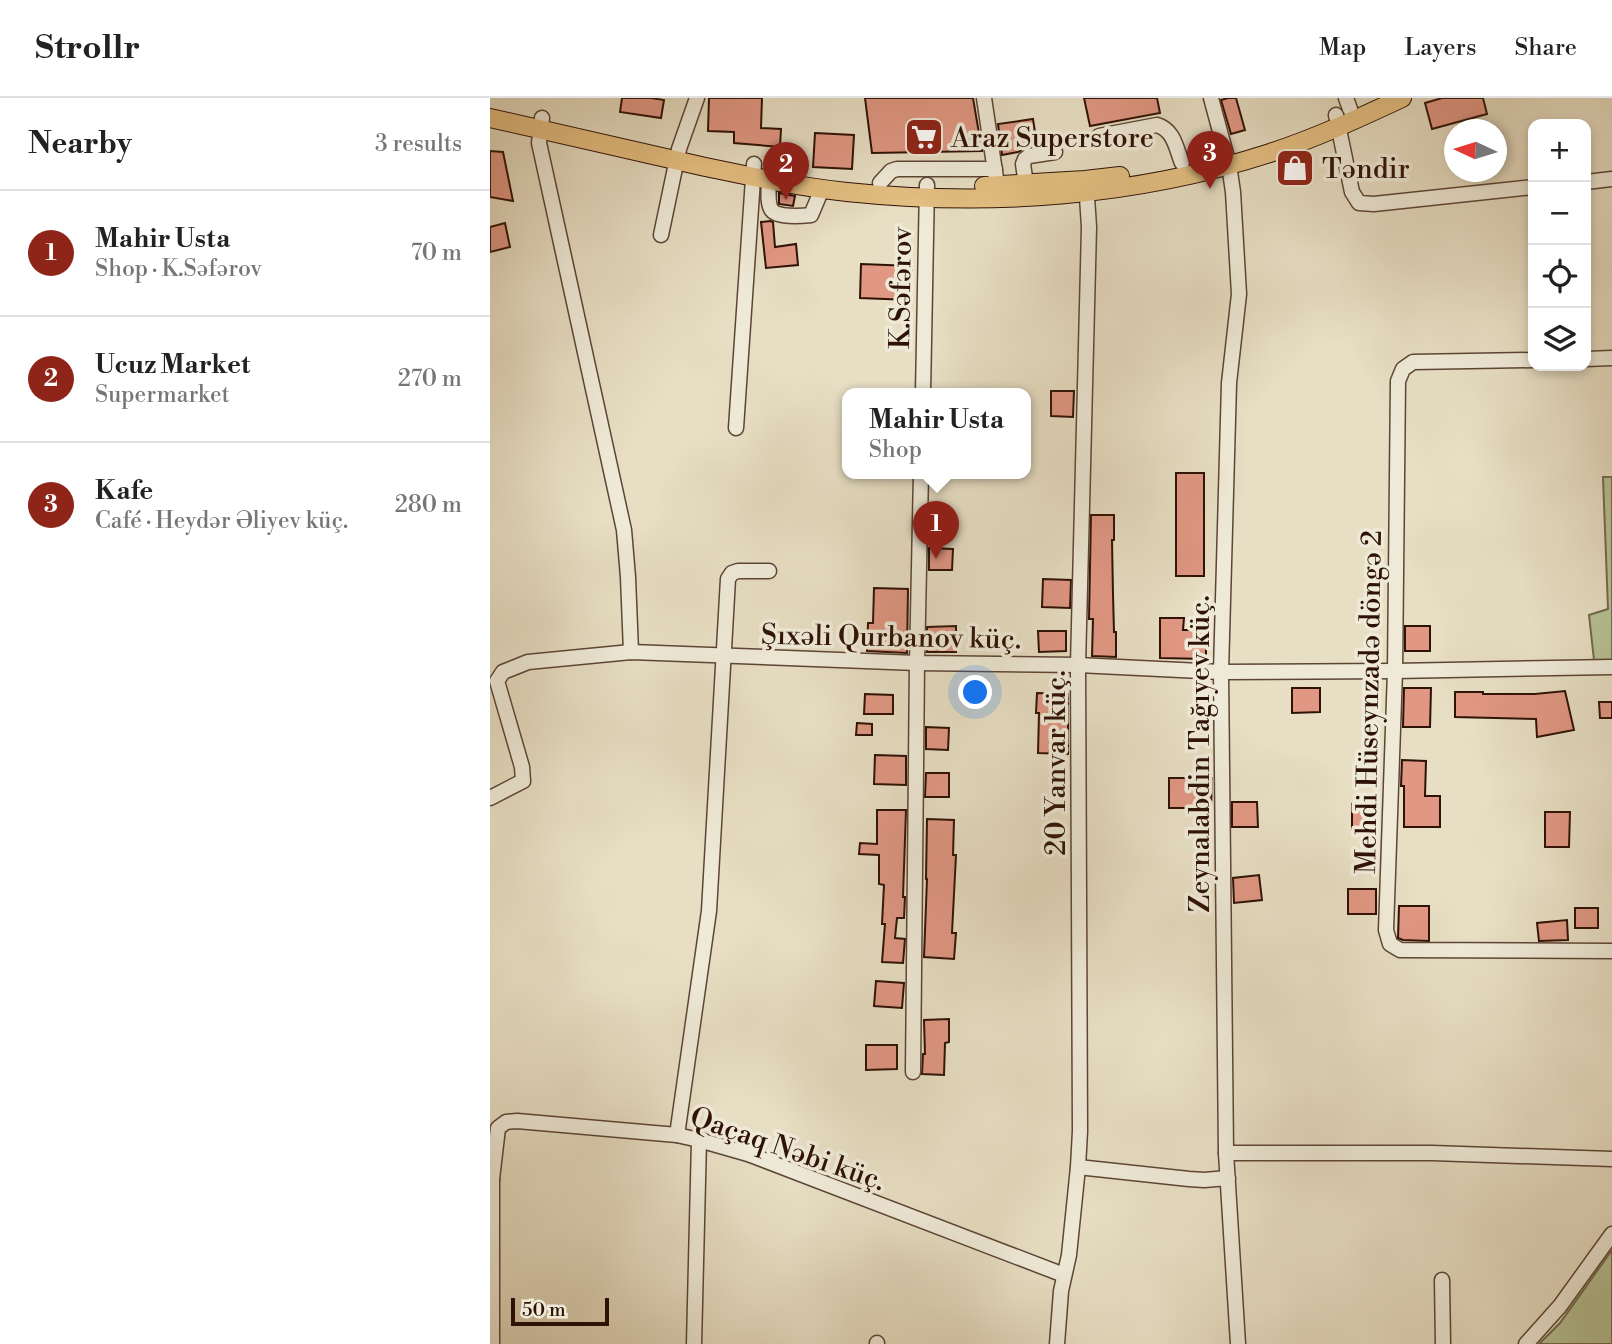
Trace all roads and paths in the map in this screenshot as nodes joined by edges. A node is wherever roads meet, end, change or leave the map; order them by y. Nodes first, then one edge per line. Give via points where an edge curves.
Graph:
1 (697, 98) edge
2 (985, 98) edge
3 (1212, 98) edge
4 (1373, 98) edge
5 (1402, 98) edge
6 (490, 107) edge
7 (1343, 112) edge
8 (490, 118) edge
9 (541, 124) junction
10 (1099, 136) dead end
11 (1055, 152) dead end
12 (678, 155) junction
13 (1227, 159) junction
14 (1182, 163) junction
15 (758, 173) junction
16 (996, 178) junction
17 (1612, 179) edge
18 (1591, 181) edge
19 (880, 183) junction
20 (1026, 184) junction
21 (1086, 186) junction
22 (1528, 188) edge
23 (822, 189) junction
24 (927, 191) junction
25 (661, 235) dead end
26 (1612, 358) edge
27 (1591, 359) edge
28 (1528, 360) edge
29 (923, 388) edge
30 (736, 428) dead end
31 (921, 479) edge
32 (769, 571) dead end
33 (631, 652) junction
34 (724, 657) junction
35 (917, 663) junction
36 (1078, 665) junction
37 (1612, 667) edge
38 (1395, 671) junction
39 (1221, 672) junction
40 (490, 798) edge
41 (1612, 951) edge
42 (913, 1072) dead end
43 (677, 1135) junction
44 (699, 1140) junction
45 (1226, 1153) junction
46 (1612, 1158) edge
47 (1078, 1167) junction
48 (1228, 1178) junction
49 (491, 1179) edge
50 (1612, 1234) edge
51 (1064, 1275) junction
52 (1442, 1280) dead end
53 (492, 1344) edge
54 (694, 1344) edge
55 (1057, 1344) edge
56 (1238, 1344) edge
57 (1443, 1344) edge
58 (1526, 1344) edge

1 - 12 street
2 - 16 street
3 - 13 street, Zeynalabdin Tağıyev küç.
4 - 7 main road
5 - 7 main road
6 - 9 main road
7 - 13 main road via 1271,153
7 - 22 street via 1352,192 1359,203
8 - 9 main road
9 - 12 main road
9 - 33 street via 539,143 624,530
10 - 14 street via 1157,125 1171,134
11 - 20 street via 1025,159
12 - 15 main road
12 - 25 street
13 - 14 main road
13 - 21 main road via 1151,183
13 - 39 street, Zeynalabdin Tağıyev küç. via 1238,294 1229,383
14 - 21 main road
15 - 19 main road
15 - 23 main road
15 - 23 street via 770,209 779,215 811,215
15 - 30 street
16 - 19 street via 897,169
16 - 20 main road
16 - 24 main road
17 - 18 street
19 - 24 main road
20 - 21 main road
21 - 24 main road via 999,198
21 - 36 street, 20 Yanvar küç. via 1089,227
23 - 24 main road
24 - 29 street, K.Səfərov
26 - 27 street
28 - 38 street, Mehdi Hüseynzadə döngə 2 via 1413,362 1403,369 1398,381
31 - 35 street
32 - 34 street via 738,571 728,579
33 - 34 street, Şıxəli Qurbanov küç.
33 - 40 street, Şıxəli Qurbanov küç. via 528,662 503,673 497,681 523,781
34 - 35 street, Şıxəli Qurbanov küç.
34 - 43 street via 709,911
35 - 36 street, Şıxəli Qurbanov küç.
35 - 42 street
36 - 39 street, Şıxəli Qurbanov küç.
36 - 47 street, 20 Yanvar küç.
37 - 38 street, Şıxəli Qurbanov küç.
38 - 39 street, Şıxəli Qurbanov küç.
38 - 41 street, Mehdi Hüseynzadə döngə 2 via 1386,930 1390,944 1400,950
39 - 45 street, Zeynalabdin Tağıyev küç.
43 - 44 street, Qaçaq Nəbi küç.
43 - 49 street, Qaçaq Nəbi küç. via 506,1122 498,1128
44 - 51 street, Qaçaq Nəbi küç. via 748,1154
44 - 54 street
45 - 46 street
45 - 48 street, Zeynalabdin Tağıyev küç.
47 - 48 street via 1189,1179
47 - 51 street, 20 Yanvar küç.
48 - 56 street, Zeynalabdin Tağıyev küç.
49 - 53 street, Qaçaq Nəbi küç.
50 - 58 street
51 - 55 street, 20 Yanvar küç.
52 - 57 street

